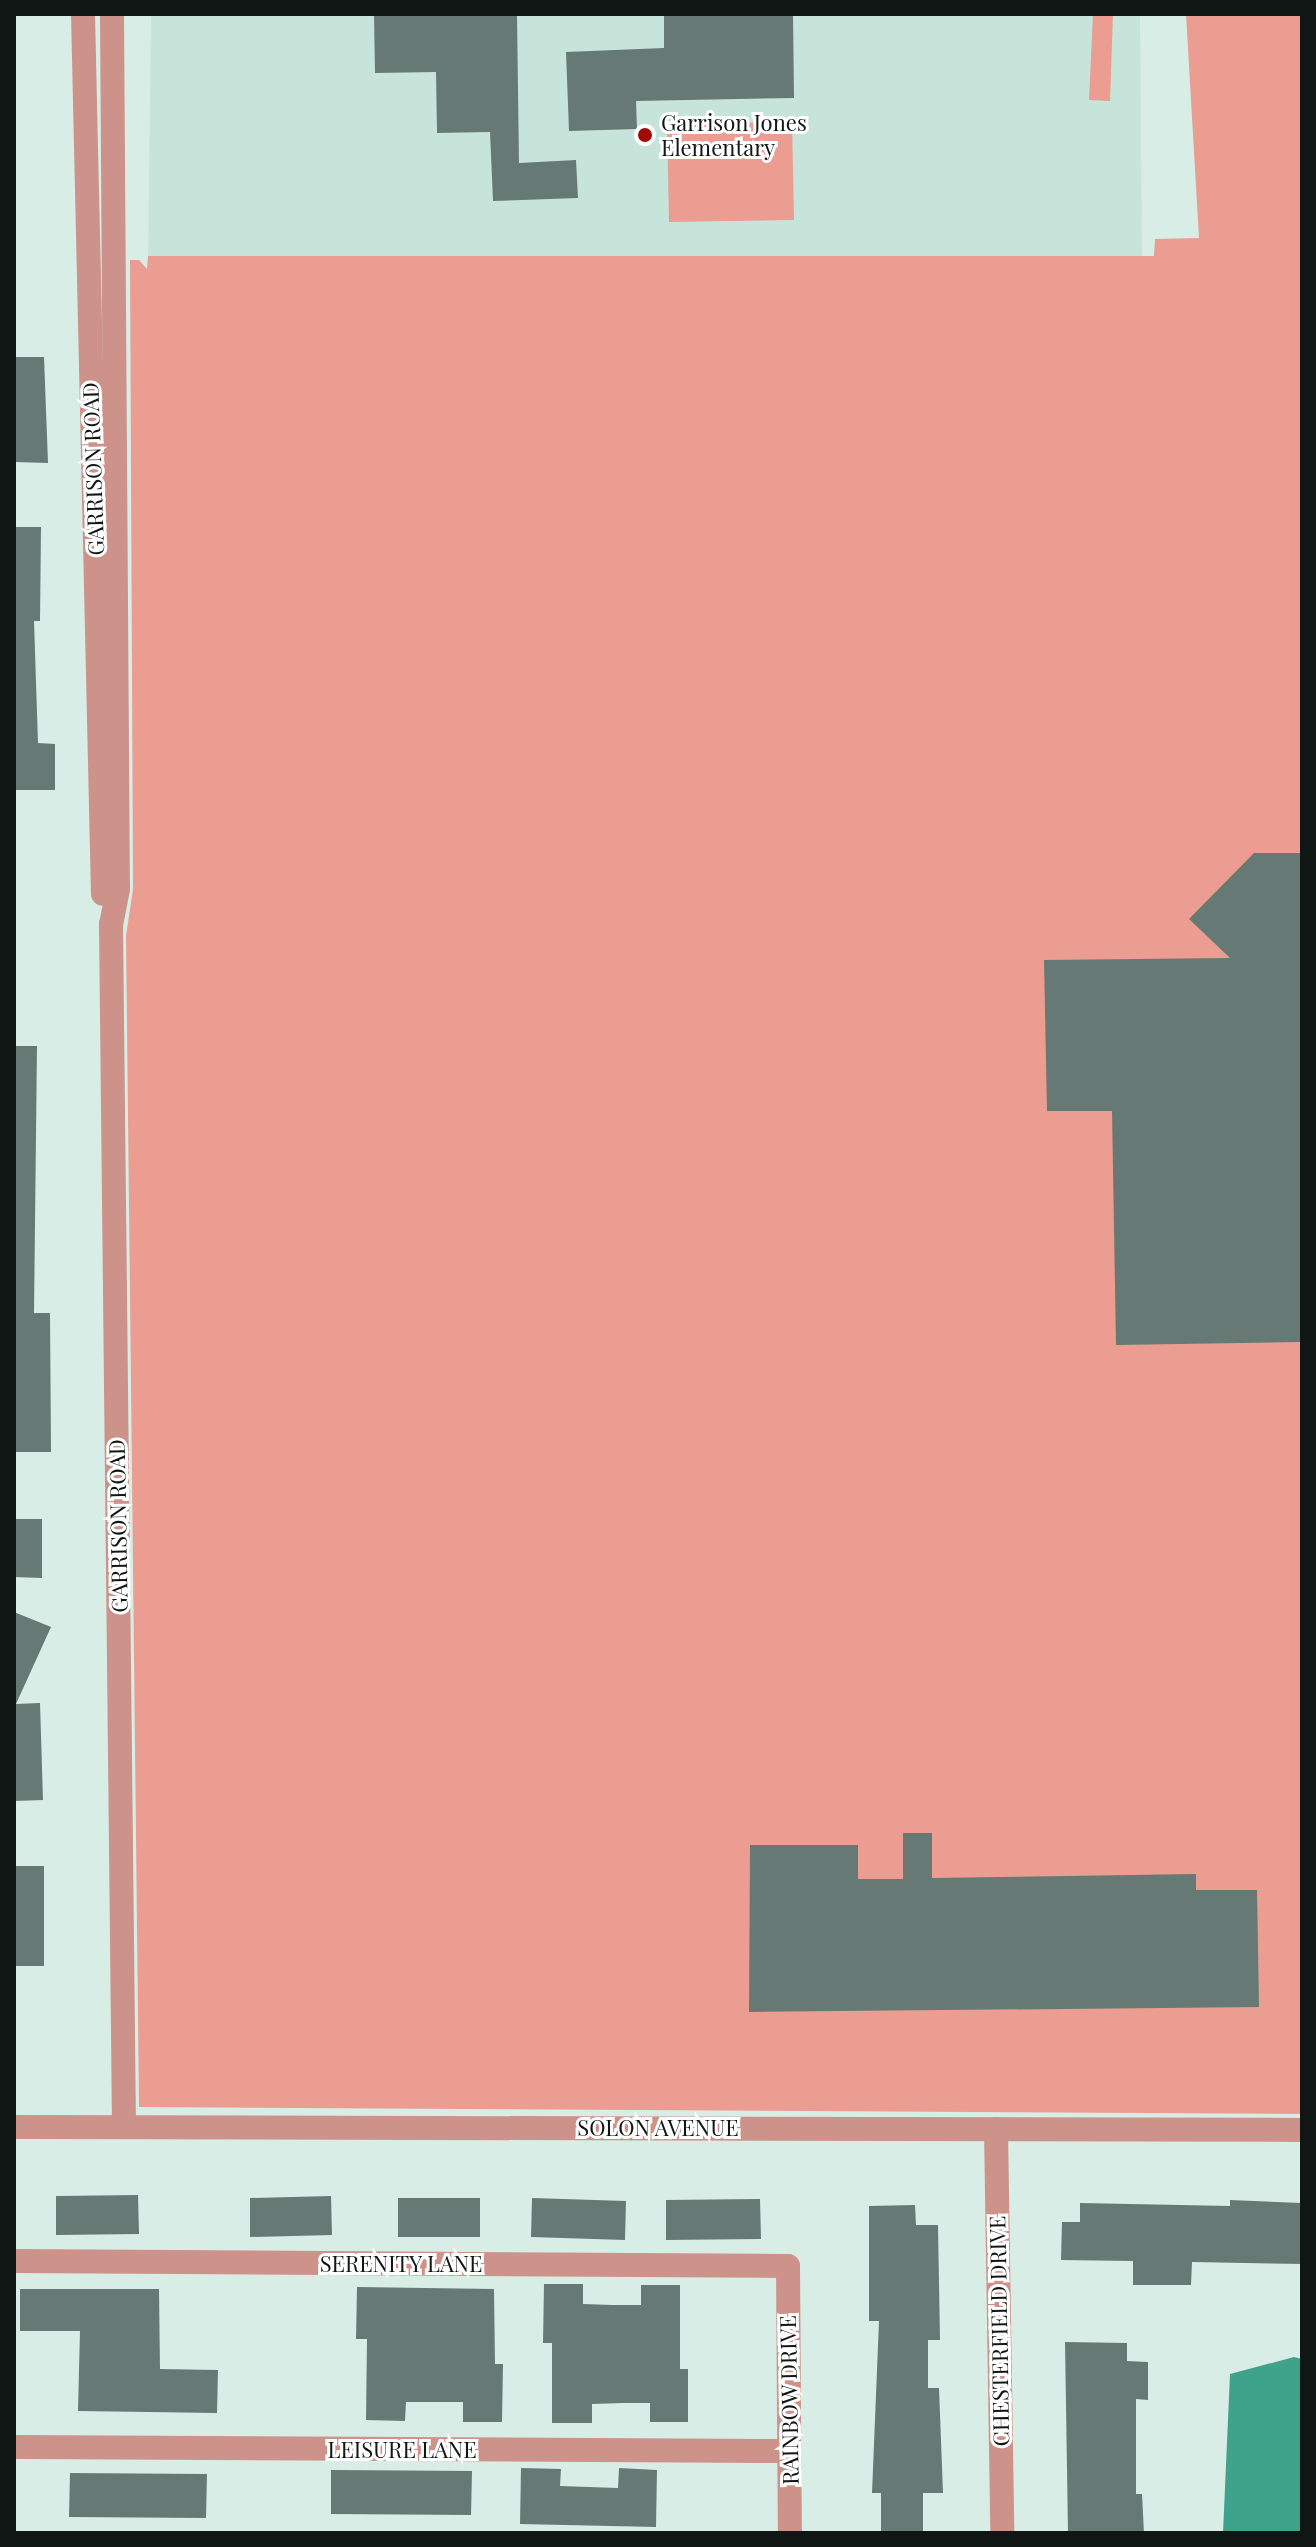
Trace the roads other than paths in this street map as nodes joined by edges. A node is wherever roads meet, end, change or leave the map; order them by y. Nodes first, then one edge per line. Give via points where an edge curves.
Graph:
1 (83, 14) edge
2 (112, 14) edge
3 (111, 924) junction
4 (14, 2127) edge
5 (124, 2127) junction
6 (996, 2129) junction
7 (1302, 2130) edge
8 (14, 2261) edge
9 (788, 2266) joint
10 (14, 2447) edge
11 (789, 2451) junction
12 (790, 2533) edge
13 (1002, 2533) edge

1 - 3 street, GARRISON ROAD via 102,888
2 - 3 street, GARRISON ROAD via 118,889
3 - 5 street, GARRISON ROAD
4 - 5 street, SOLON AVENUE
5 - 6 street, SOLON AVENUE
6 - 7 street, SOLON AVENUE
6 - 13 street, CHESTERFIELD DRIVE
8 - 9 street, SERENITY LANE
9 - 11 street, RAINBOW DRIVE
10 - 11 street, LEISURE LANE
11 - 12 street, RAINBOW DRIVE

